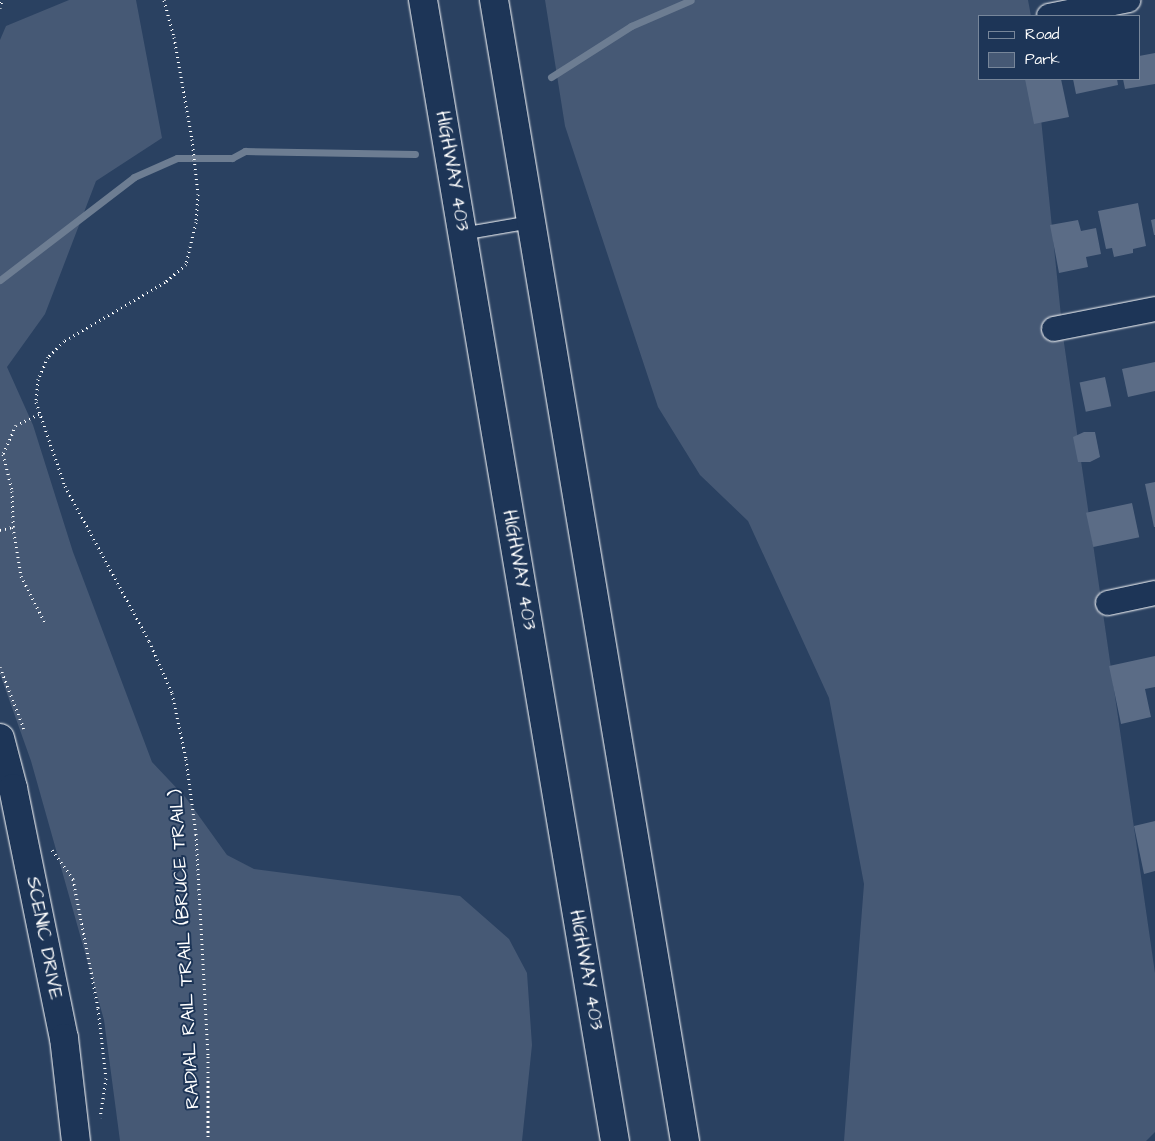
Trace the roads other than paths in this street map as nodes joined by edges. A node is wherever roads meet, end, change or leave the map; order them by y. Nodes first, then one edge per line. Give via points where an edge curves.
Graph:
1 (423, 0) edge
2 (494, 0) edge
3 (1128, 0) edge
4 (1054, 15) edge
5 (531, 222) junction
6 (462, 234) junction
7 (1155, 309) edge
8 (1054, 329) dead end
9 (1155, 593) edge
10 (1108, 602) dead end
11 (13, 736) edge
12 (76, 1141) edge
13 (615, 1141) edge
14 (685, 1141) edge

1 - 6 main road, HIGHWAY 403
2 - 5 main road
3 - 4 street
5 - 6 lane
5 - 14 main road
6 - 13 main road, HIGHWAY 403
7 - 8 street
9 - 10 street
11 - 12 main road, SCENIC DRIVE via 13,788 64,1038

